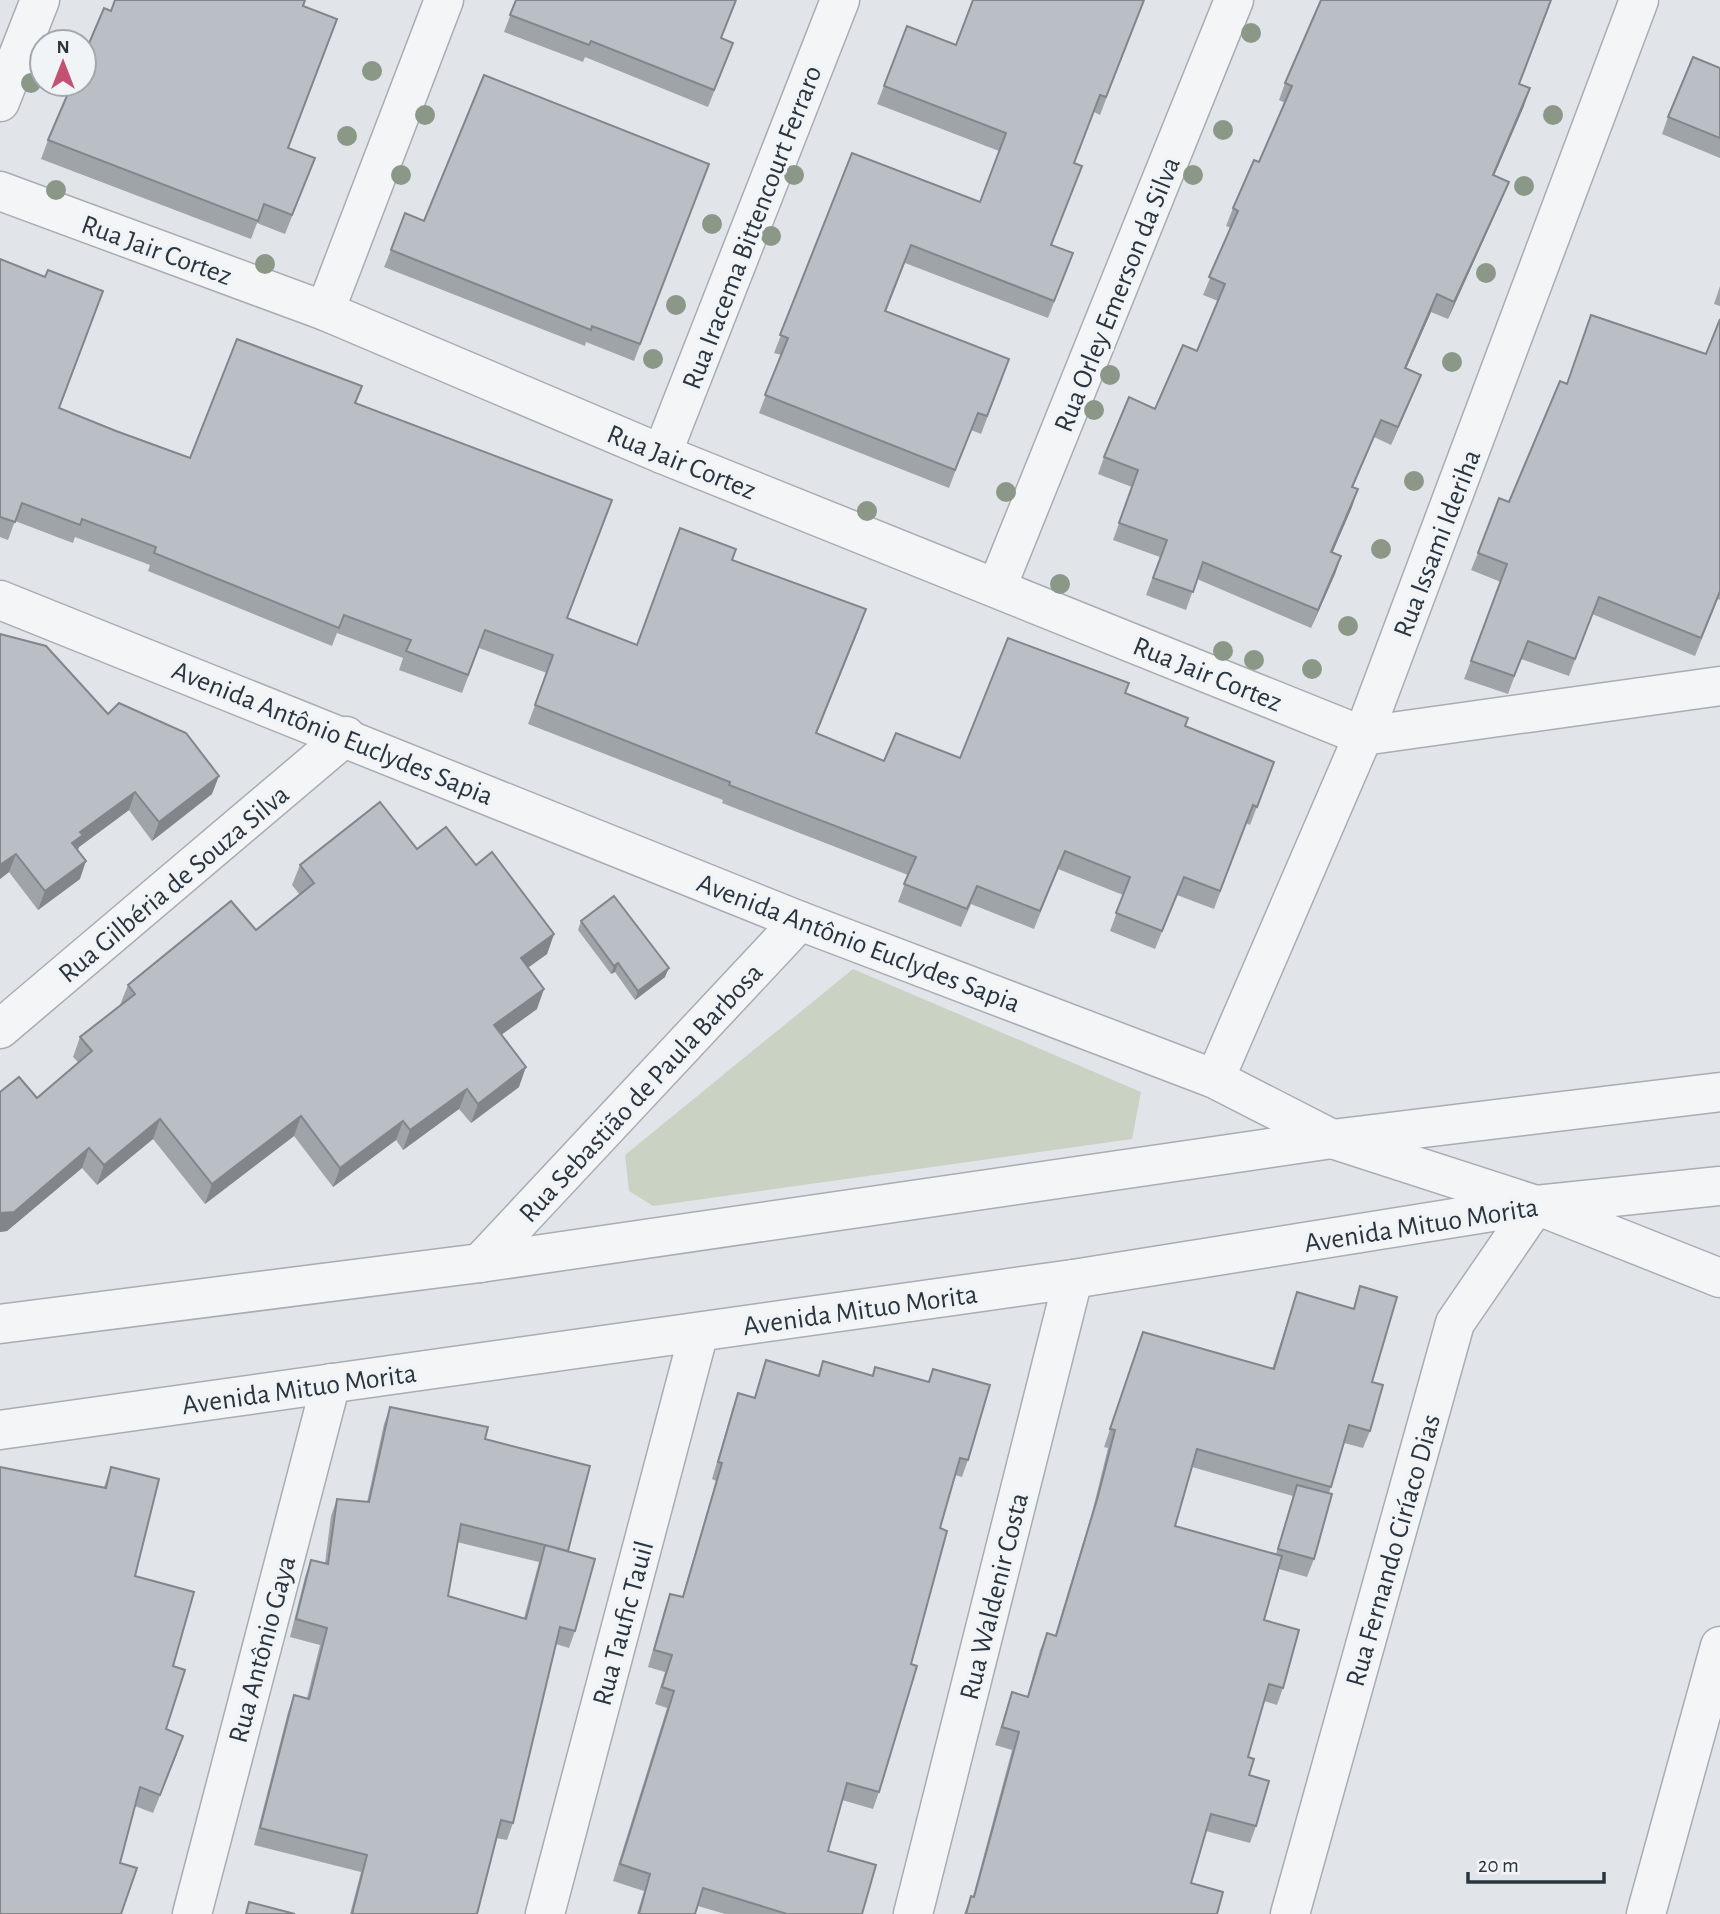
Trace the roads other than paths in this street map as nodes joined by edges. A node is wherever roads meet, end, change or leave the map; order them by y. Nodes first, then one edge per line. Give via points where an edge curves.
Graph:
1 (40, 0) edge
2 (444, 0) edge
3 (840, 0) edge
4 (1234, 0) edge
5 (1639, 0) edge
6 (0, 102) edge
7 (0, 191) edge
8 (325, 311) junction
9 (662, 454) junction
10 (997, 587) junction
11 (0, 600) edge
12 (1720, 686) edge
13 (1363, 736) junction
14 (346, 737) junction
15 (800, 921) junction
16 (0, 1029) edge
17 (1215, 1079) junction
18 (1720, 1092) edge
19 (1332, 1139) junction
20 (1720, 1186) edge
21 (1536, 1205) junction
22 (480, 1263) junction
23 (1720, 1278) edge
24 (1073, 1279) junction
25 (0, 1324) edge
26 (699, 1332) junction
27 (331, 1384) junction
28 (0, 1430) edge
29 (1720, 1646) edge
30 (192, 1914) edge
31 (545, 1914) edge
32 (913, 1914) edge
33 (1290, 1914) edge
34 (1646, 1914) edge

1 - 6 street
2 - 8 street
3 - 9 street, Rua Iracema Bittencourt Ferraro
4 - 10 street, Rua Orley Emerson da Silva
5 - 13 street, Rua Issami Ideriha
7 - 8 street, Rua Jair Cortez
8 - 9 street, Rua Jair Cortez
9 - 10 street, Rua Jair Cortez
10 - 13 street, Rua Jair Cortez
11 - 14 street, Avenida Antônio Euclydes Sapia
12 - 13 street
13 - 17 street, Rua Issami Ideriha
14 - 15 street, Avenida Antônio Euclydes Sapia
14 - 16 street, Rua Gilbéria de Souza Silva
15 - 17 street, Avenida Antônio Euclydes Sapia
15 - 22 street, Rua Sebastião de Paula Barbosa
17 - 19 street, Avenida Antônio Euclydes Sapia
18 - 19 street
19 - 21 street, Avenida Antônio Euclydes Sapia
19 - 22 street
20 - 21 street, Avenida Mituo Morita
21 - 23 street, Avenida Antônio Euclydes Sapia
21 - 24 street, Avenida Mituo Morita
21 - 33 street, Rua Fernando Ciríaco Dias via 1455,1323
22 - 25 street
24 - 26 street, Avenida Mituo Morita
24 - 32 street, Rua Waldenir Costa
26 - 27 street, Avenida Mituo Morita
26 - 31 street, Rua Taufic Tauil
27 - 28 street, Avenida Mituo Morita
27 - 30 street, Rua Antônio Gaya
29 - 34 street

